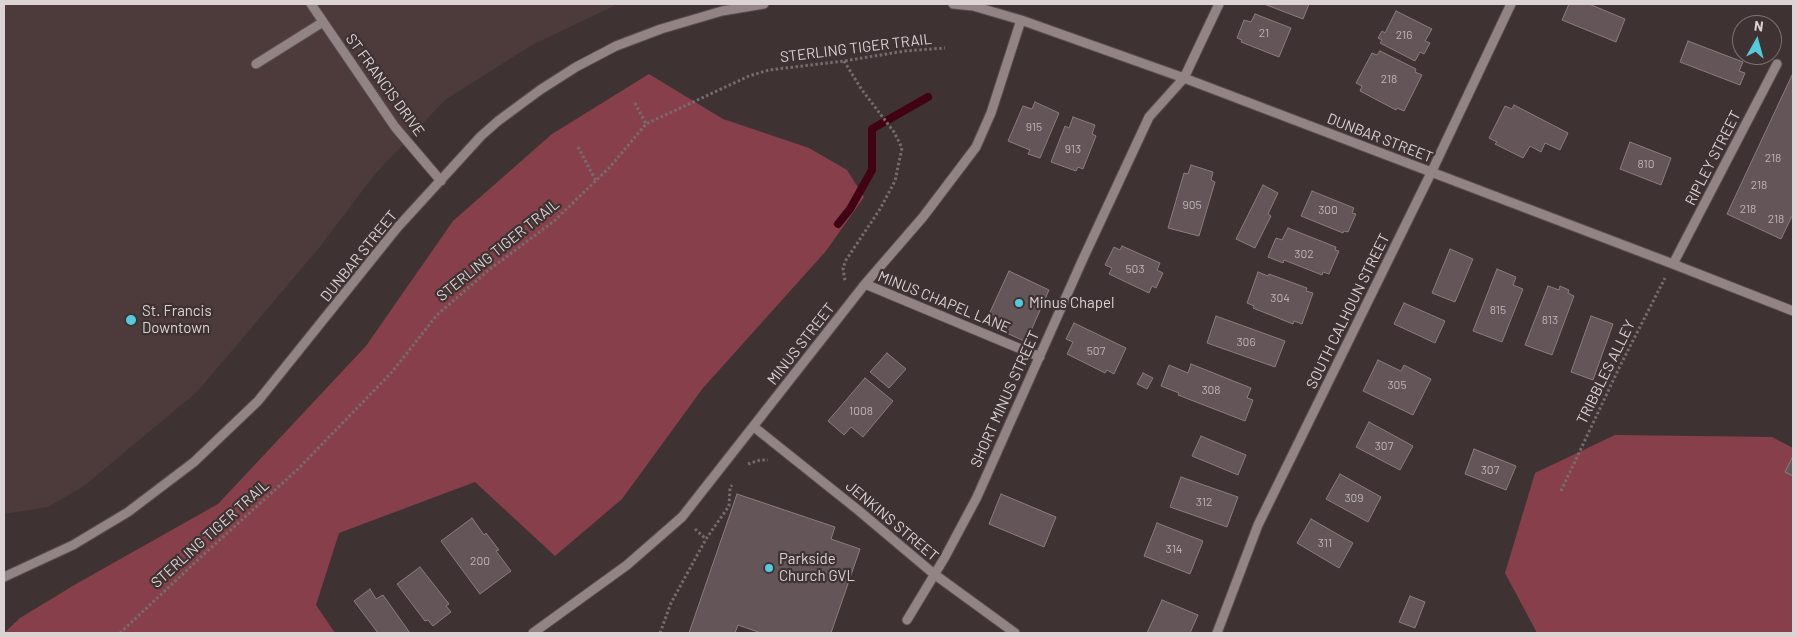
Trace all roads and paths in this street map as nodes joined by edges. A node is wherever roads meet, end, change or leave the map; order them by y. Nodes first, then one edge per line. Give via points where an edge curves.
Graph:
1 (311, 4) edge
2 (764, 4) edge
3 (954, 4) edge
4 (1218, 4) edge
5 (1510, 4) edge
6 (1021, 20) junction
7 (324, 22) junction
8 (945, 48) dead end
9 (844, 61) junction
10 (256, 64) dead end
11 (1776, 65) edge
12 (1184, 78) junction
13 (635, 103) dead end
14 (646, 124) junction
15 (578, 146) dead end
16 (1431, 173) junction
17 (441, 181) junction
18 (596, 181) junction
19 (1673, 264) junction
20 (846, 284) dead end
21 (865, 284) junction
22 (1793, 311) edge
23 (1040, 357) junction
24 (754, 426) junction
25 (769, 460) dead end
26 (745, 466) dead end
27 (734, 481) dead end
28 (1561, 491) dead end
29 (934, 574) junction
30 (4, 577) edge
31 (907, 620) dead end
32 (543, 630) edge
33 (120, 633) edge
34 (533, 633) edge
35 (660, 633) edge
36 (1015, 633) edge
37 (1217, 633) edge

1 - 7 street, ST FRANCIS DRIVE
2 - 17 street, DUNBAR STREET via 722,11 661,29 616,46 576,67 498,121
3 - 6 street, DUNBAR STREET
4 - 12 street, SHORT MINUS STREET
5 - 16 street, SOUTH CALHOUN STREET
6 - 12 street, DUNBAR STREET
6 - 21 street, MINUS STREET via 991,113 976,147 924,217
7 - 10 street
7 - 17 street, ST FRANCIS DRIVE via 395,127
8 - 9 path, STERLING TIGER TRAIL
9 - 14 path, STERLING TIGER TRAIL via 769,70 749,76
9 - 20 path via 902,148 894,181 880,209 846,260 843,268
11 - 19 street, RIPLEY STREET
12 - 16 street, DUNBAR STREET
12 - 23 street, SHORT MINUS STREET via 1149,117
13 - 14 path
14 - 18 path, STERLING TIGER TRAIL
15 - 18 path
16 - 19 street, DUNBAR STREET
16 - 37 street, SOUTH CALHOUN STREET via 1258,525
17 - 30 street, DUNBAR STREET via 398,228 258,401 194,462 128,512 73,545
18 - 33 path, STERLING TIGER TRAIL via 554,221 437,314 392,372 298,469
19 - 22 street, DUNBAR STREET
19 - 28 path, TRIBBLES ALLEY
21 - 23 street, MINUS CHAPEL LANE
21 - 24 street, MINUS STREET
23 - 29 street, SHORT MINUS STREET via 977,497
24 - 29 street, JENKINS STREET
24 - 32 street, MINUS STREET via 682,517 627,565
25 - 26 path
27 - 35 path via 730,488 729,506 706,539 671,603
29 - 31 street, SHORT MINUS STREET
29 - 36 street, JENKINS STREET
32 - 34 street, MINUS STREET

